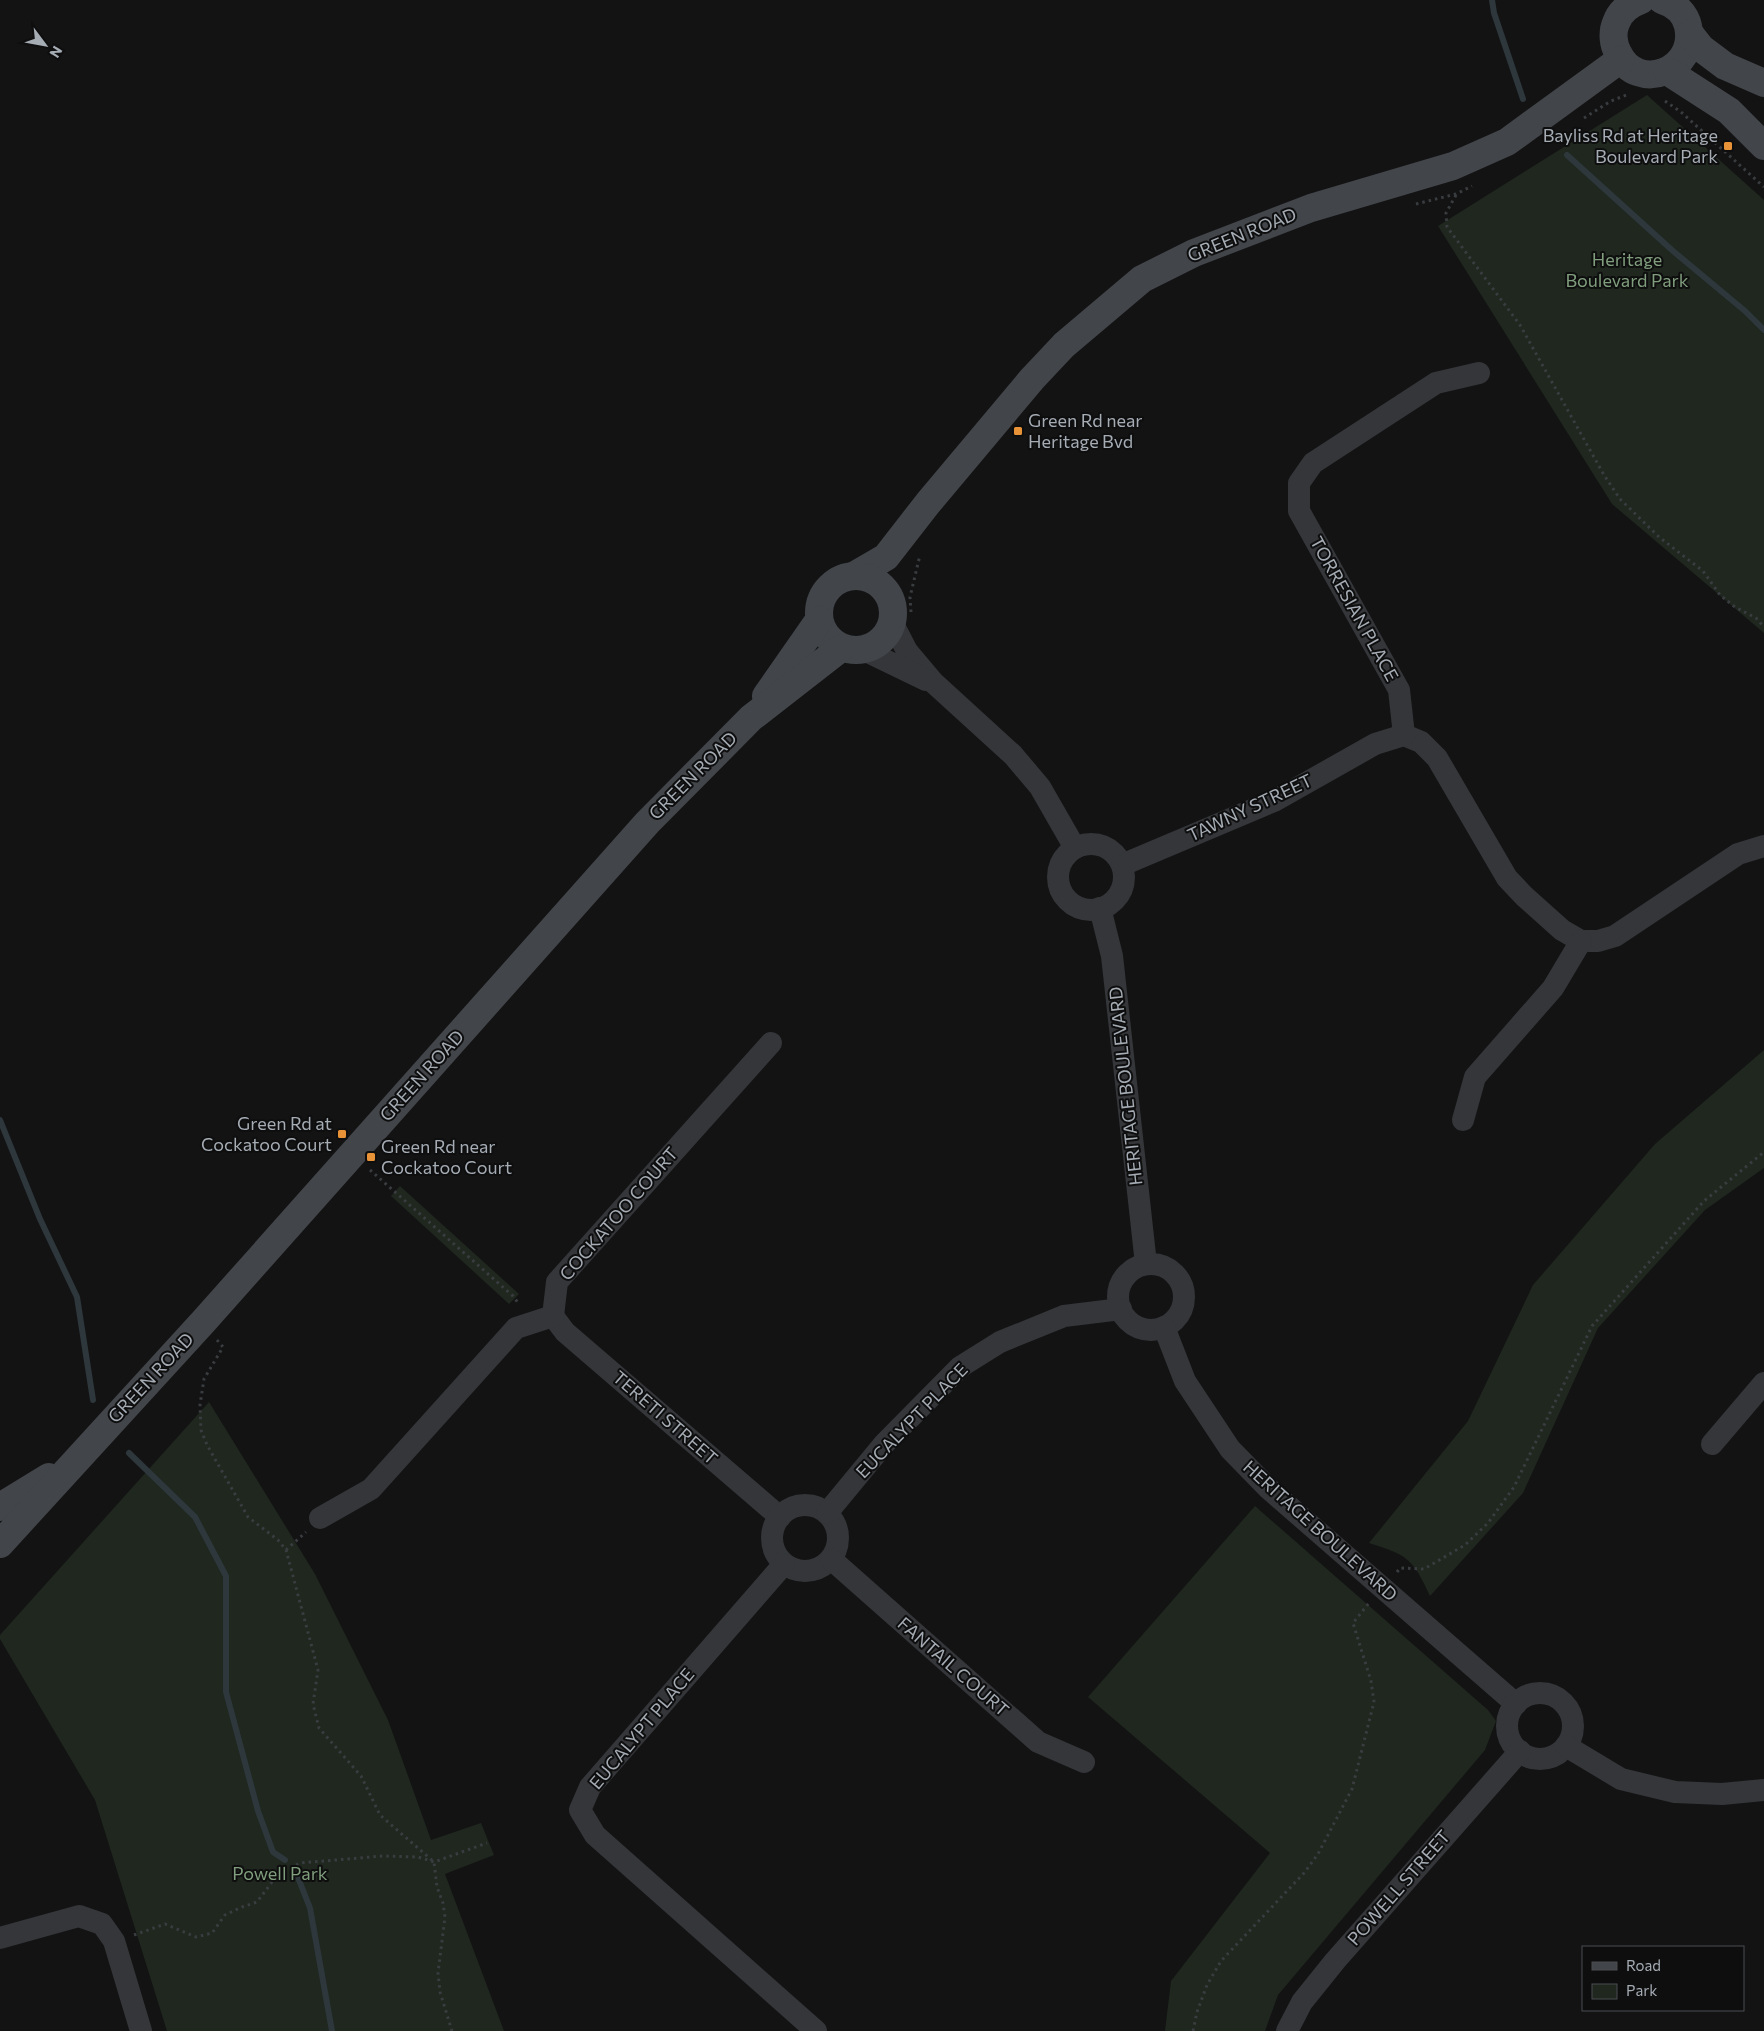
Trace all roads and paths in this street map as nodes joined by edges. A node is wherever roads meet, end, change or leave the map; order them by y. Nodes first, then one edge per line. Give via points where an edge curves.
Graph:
1 (1641, 0) edge
2 (1668, 1) edge
3 (1690, 34) junction
4 (1621, 59) junction
5 (1667, 71) junction
6 (1764, 83) edge
7 (1638, 93) dead end
8 (1661, 98) dead end
9 (1578, 122) dead end
10 (1764, 146) edge
11 (1479, 183) dead end
12 (1764, 187) edge
13 (1456, 194) junction
14 (1408, 206) dead end
15 (1479, 373) dead end
16 (928, 504) junction
17 (921, 550) dead end
18 (855, 575) junction
19 (898, 612) junction
20 (819, 620) junction
21 (1764, 627) edge
22 (853, 649) junction
23 (934, 683) junction
24 (751, 718) junction
25 (1404, 735) junction
26 (1764, 846) edge
27 (1075, 848) junction
28 (1122, 865) junction
29 (1100, 908) junction
30 (1582, 941) junction
31 (771, 1043) dead end
32 (1463, 1120) dead end
33 (1764, 1152) edge
34 (352, 1154) junction
35 (1146, 1264) junction
36 (1121, 1309) junction
37 (553, 1316) junction
38 (203, 1322) junction
39 (528, 1324) junction
40 (1164, 1327) junction
41 (1764, 1383) edge
42 (1712, 1444) dead end
43 (76, 1460) junction
44 (0, 1507) edge
45 (827, 1514) junction
46 (780, 1516) junction
47 (320, 1518) dead end
48 (0, 1544) edge
49 (831, 1559) junction
50 (784, 1564) junction
51 (1382, 1588) junction
52 (1516, 1704) junction
53 (1566, 1746) junction
54 (1520, 1752) junction
55 (1084, 1762) dead end
56 (1764, 1790) edge
57 (487, 1843) dead end
58 (434, 1862) junction
59 (0, 1938) edge
60 (114, 1941) junction
61 (141, 2031) edge
62 (452, 2031) edge
63 (816, 2031) edge
64 (1193, 2031) edge
65 (1286, 2031) edge

1 - 4 street via 1623,11 1616,22 1613,35
2 - 3 street via 1680,10
3 - 5 street via 1684,56
3 - 6 street via 1701,48 1726,66
4 - 5 street via 1642,73
4 - 16 street, GREEN ROAD via 1506,142 1480,154 1453,166 1311,208 1194,253 1142,279 1064,345 1038,372
5 - 10 street via 1729,111
7 - 9 path via 1611,101
8 - 12 path
11 - 13 path
13 - 14 path
13 - 21 path via 1446,213 1447,227 1520,325 1620,499 1659,537 1703,571 1720,594
15 - 25 street, TORRESIAN PLACE via 1436,383 1313,462 1299,482 1299,511 1399,690
16 - 18 street, GREEN ROAD via 886,557
16 - 19 street, GREEN ROAD via 900,567
17 - 19 path via 910,596
18 - 19 street via 877,582
18 - 20 street via 842,578 823,595 818,607
19 - 22 street via 882,640 874,646
19 - 23 street via 907,651
20 - 22 street via 831,641
20 - 24 street, GREEN ROAD
22 - 23 street
22 - 24 street, GREEN ROAD
23 - 27 street via 1013,755 1040,787
24 - 34 street, GREEN ROAD via 647,823
25 - 28 street, TAWNY STREET via 1375,744 1276,800
25 - 30 street via 1420,742 1437,758 1507,878 1562,930
26 - 30 street via 1738,854 1615,936
27 - 28 street via 1097,844 1112,852
27 - 29 street via 1060,865 1059,885 1063,895 1079,908
28 - 29 street via 1124,876 1117,897
29 - 35 street, HERITAGE BOULEVARD via 1112,956
30 - 32 street via 1553,988 1476,1077
31 - 37 street, COCKATOO COURT via 557,1282
33 - 51 path via 1704,1201 1592,1326 1514,1487 1488,1523 1466,1545 1424,1569 1400,1568
34 - 38 street, GREEN ROAD
34 - 39 path via 513,1296
35 - 36 street via 1132,1270 1124,1279 1119,1299
35 - 40 street via 1158,1265 1174,1273 1184,1292 1180,1314
36 - 40 street via 1134,1325 1154,1330
36 - 45 street, EUCALYPT PLACE via 1064,1316 1000,1342 960,1367 884,1444
37 - 39 street
37 - 46 street, TERETI STREET via 565,1332
38 - 43 street, GREEN ROAD
38 - 58 path via 223,1347 204,1379 201,1430 248,1517 286,1550 318,1670 313,1704 319,1728 361,1776 380,1814
39 - 47 street via 516,1328 371,1489
40 - 51 street, HERITAGE BOULEVARD via 1184,1381 1230,1450 1269,1489
41 - 42 street
43 - 44 street, GREEN ROAD
43 - 48 street, GREEN ROAD
45 - 46 street via 811,1506 800,1506
45 - 49 street via 836,1527 838,1538
46 - 50 street via 772,1536 773,1547
49 - 50 street via 818,1568 803,1571
49 - 55 street, FANTAIL COURT via 1038,1742
50 - 63 street, EUCALYPT PLACE via 590,1787 580,1810 594,1835
51 - 52 street, HERITAGE BOULEVARD
51 - 64 path via 1353,1623 1374,1702 1352,1790 1318,1854 1304,1873 1222,1961 1207,1985
52 - 53 street via 1535,1693 1546,1693 1566,1704 1574,1725
52 - 54 street via 1510,1714 1508,1734
53 - 54 street via 1558,1753 1539,1759
53 - 56 street via 1620,1779 1675,1792 1722,1794
54 - 65 street, POWELL STREET via 1335,1961 1302,2002
57 - 58 path
58 - 60 path via 418,1857 383,1856 300,1863 278,1874 258,1902 225,1915 212,1933 196,1938 165,1924
58 - 62 path via 445,1916 438,1973 440,1992
59 - 60 street via 79,1916 102,1924
60 - 61 street

